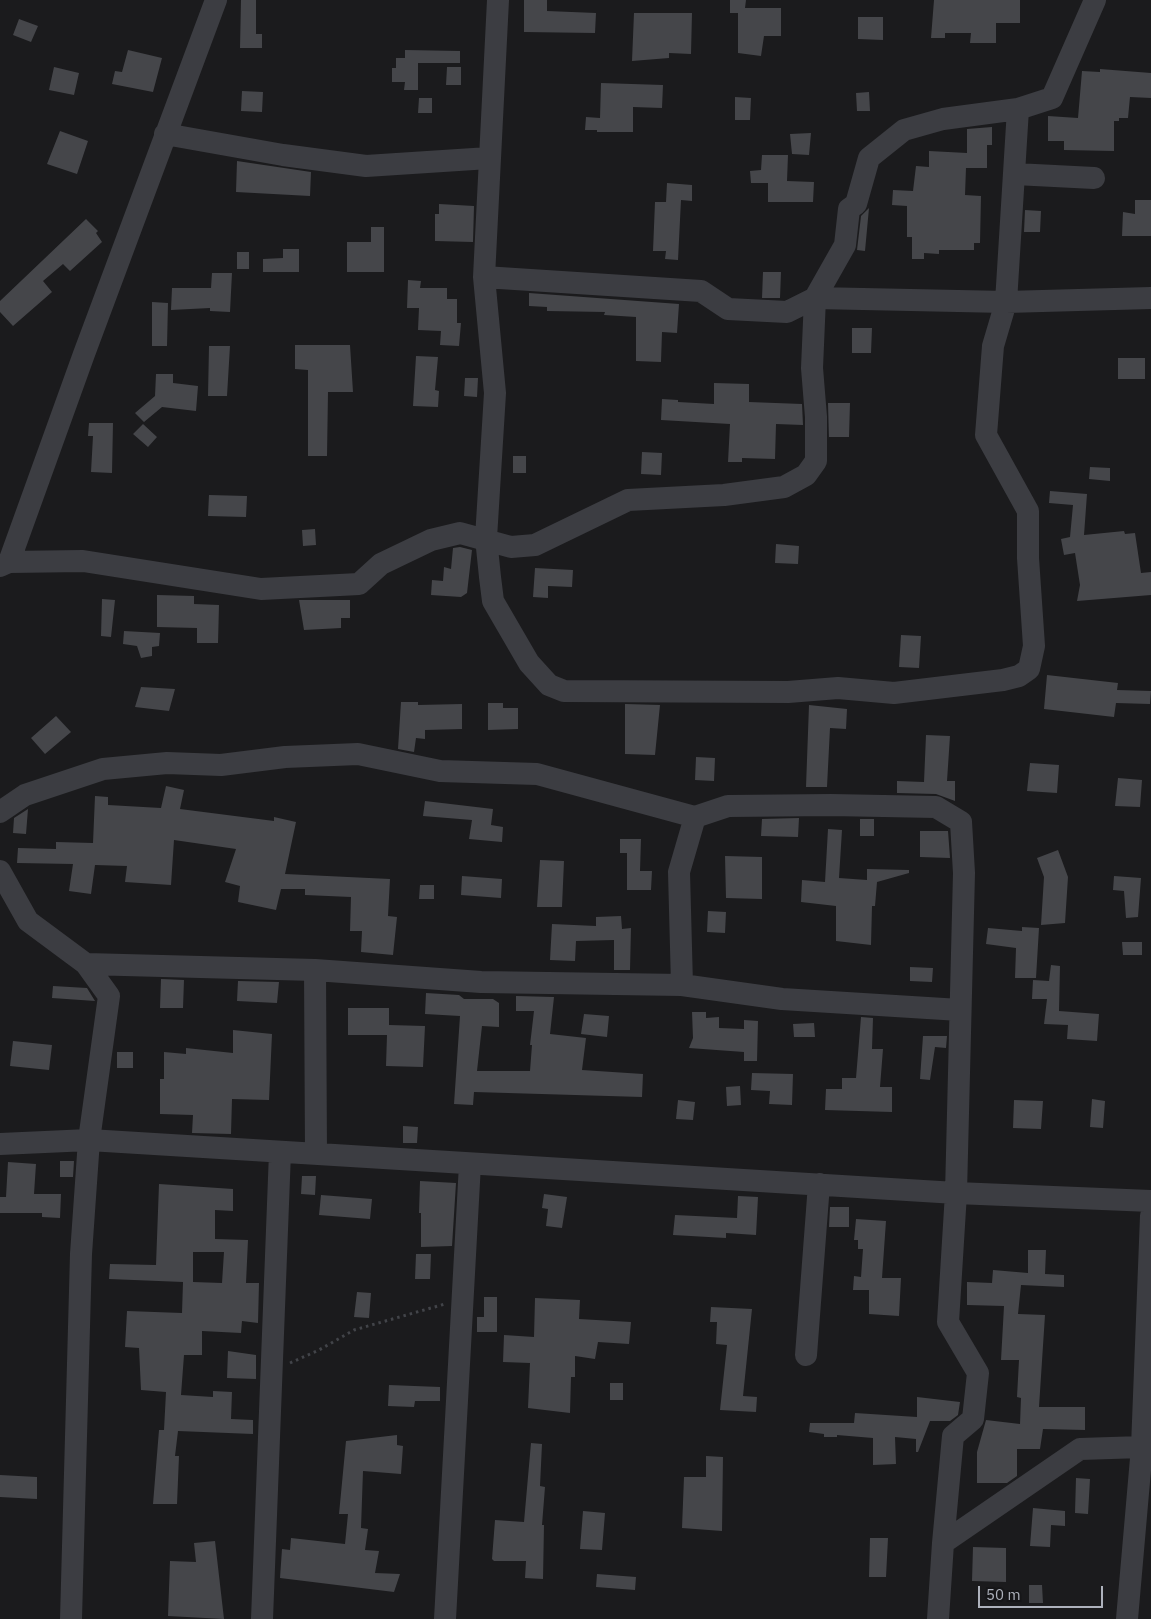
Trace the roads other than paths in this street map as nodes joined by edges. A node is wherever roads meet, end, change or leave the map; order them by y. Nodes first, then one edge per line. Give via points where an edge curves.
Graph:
1 (216, 0) edge
2 (498, 0) edge
3 (1095, 0) edge
4 (1018, 109) junction
5 (165, 134) junction
6 (489, 158) junction
7 (1015, 174) junction
8 (1094, 178) dead end
9 (484, 277) junction
10 (815, 298) junction
11 (1151, 298) edge
12 (1006, 302) junction
13 (486, 538) junction
14 (4, 564) edge
15 (0, 812) edge
16 (695, 817) junction
17 (0, 871) edge
18 (86, 964) junction
19 (315, 970) junction
20 (682, 984) junction
21 (960, 1010) junction
22 (89, 1140) junction
23 (0, 1144) edge
24 (280, 1152) junction
25 (316, 1154) junction
26 (470, 1164) junction
27 (819, 1184) junction
28 (956, 1193) junction
29 (1151, 1201) edge
30 (1151, 1216) edge
31 (1148, 1331) edge
32 (806, 1356) dead end
33 (1142, 1447) junction
34 (1143, 1519) edge
35 (942, 1543) junction
36 (71, 1619) edge
37 (262, 1619) edge
38 (445, 1619) edge
39 (938, 1619) edge
40 (1127, 1619) edge

1 - 5 street
2 - 6 street
3 - 4 street via 1052,98
4 - 7 street
4 - 10 street via 943,119 904,130 869,158 856,204 849,209 845,244
5 - 6 street via 366,166
5 - 14 street
6 - 9 street
7 - 8 street
7 - 12 street
9 - 10 street via 701,291 728,309 786,312
9 - 13 street via 495,393
10 - 12 street
10 - 13 street via 812,368 816,461 806,475 784,487 724,495 628,500 535,545 511,547
11 - 12 street
12 - 13 street via 993,346 986,435 1028,511 1034,646 1029,669 1019,676 894,693 838,688 788,692 564,691 549,685 538,675 493,601
13 - 14 street via 460,533 431,540 381,564 359,584 262,589 83,561
15 - 16 street via 25,795 103,770 167,763 221,765 284,756 358,754 440,771 537,774
16 - 20 street via 679,872
16 - 21 street via 728,806 832,805 936,808 961,822 964,873
17 - 18 street via 28,921
18 - 19 street
18 - 22 street via 109,996
19 - 20 street via 482,982
19 - 25 street
20 - 21 street via 782,999
21 - 28 street
22 - 23 street
22 - 24 street
22 - 36 street via 81,1254
24 - 25 street
24 - 37 street
25 - 26 street
26 - 27 street
26 - 38 street
27 - 28 street
27 - 32 street
28 - 29 street
28 - 35 street via 948,1322 978,1373 973,1418 953,1436
30 - 31 street
31 - 33 street
33 - 34 street
33 - 35 street via 1080,1449
34 - 40 street
35 - 39 street

